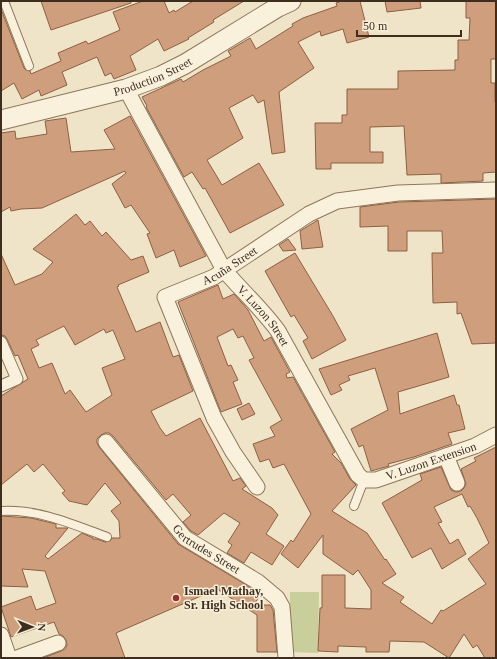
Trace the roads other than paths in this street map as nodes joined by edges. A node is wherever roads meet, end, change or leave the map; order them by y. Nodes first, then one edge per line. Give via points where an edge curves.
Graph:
1 (4, 1) edge
2 (291, 1) edge
3 (29, 66) dead end
4 (126, 89) junction
5 (1, 120) edge
6 (496, 190) edge
7 (224, 270) junction
8 (1, 342) edge
9 (1, 386) edge
10 (496, 435) edge
11 (106, 442) dead end
12 (446, 456) junction
13 (364, 480) junction
14 (457, 483) dead end
15 (257, 487) dead end
16 (354, 506) dead end
17 (1, 511) edge
18 (107, 537) dead end
19 (1, 635) edge
20 (58, 643) dead end
21 (9, 658) edge
22 (17, 658) edge
23 (286, 658) edge

1 - 3 lane
2 - 4 street, Production Street via 185,64
4 - 5 street, Production Street
4 - 7 street, V. Luzon Street
6 - 7 street, Acuña Street via 398,193 337,201 310,214
7 - 13 street, V. Luzon Street via 278,331 358,475
7 - 15 street, Acuña Street via 214,277 165,297 214,418
8 - 9 street via 17,379
10 - 12 street, V. Luzon Extension via 476,446
11 - 23 street, Gertrudes Street via 184,538 258,582 277,598 282,607
12 - 13 street, V. Luzon Extension via 376,480
12 - 14 street
13 - 16 lane
17 - 18 lane via 36,513
19 - 21 street
20 - 22 street

